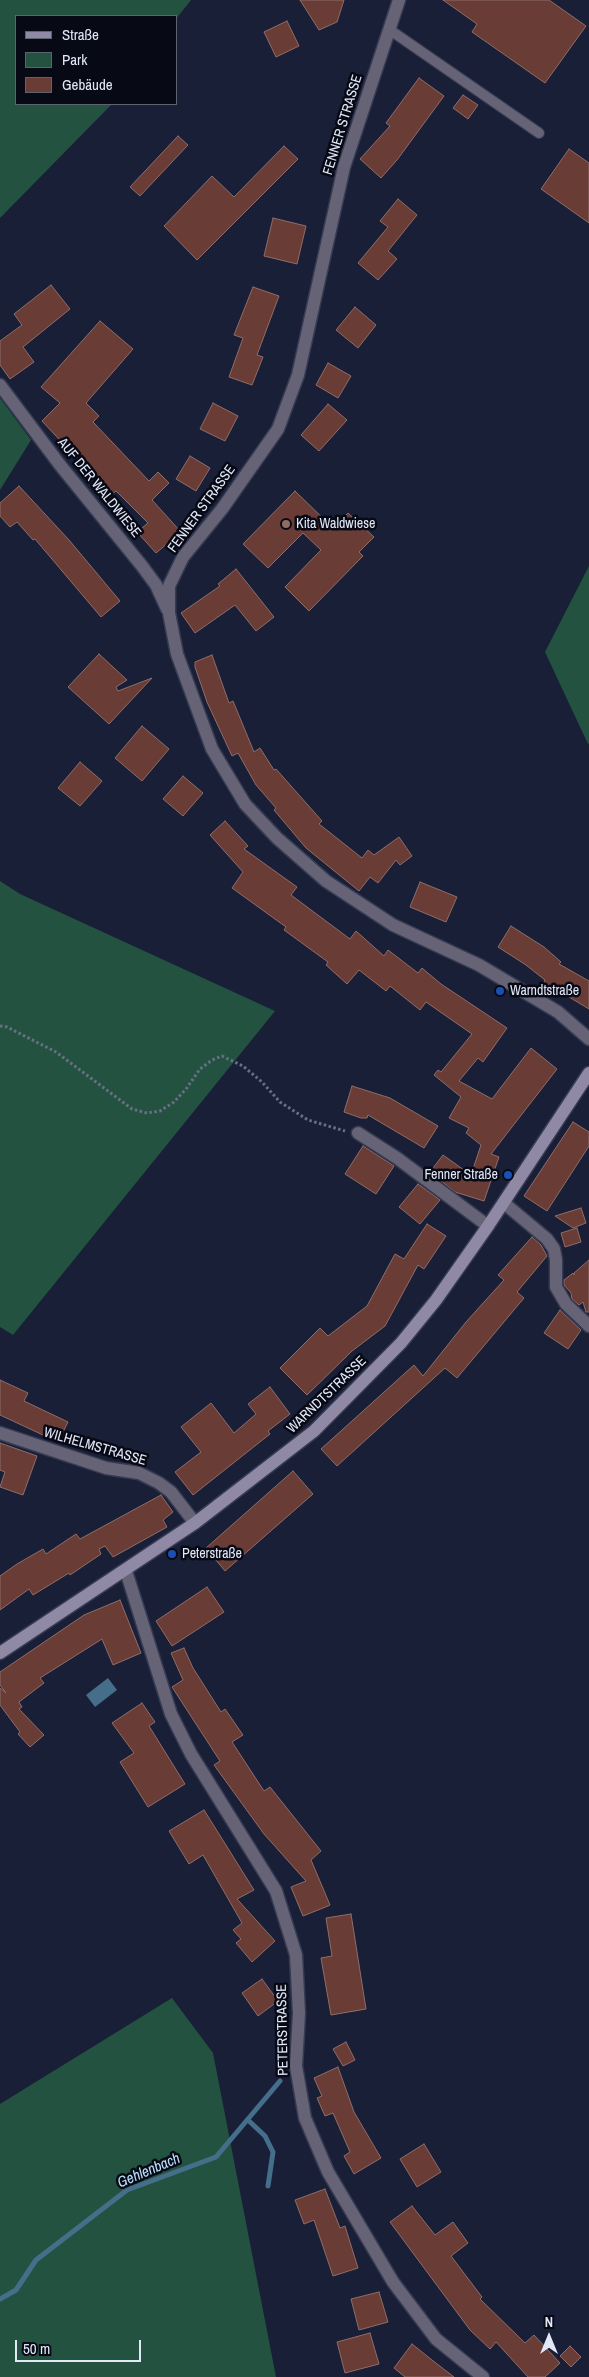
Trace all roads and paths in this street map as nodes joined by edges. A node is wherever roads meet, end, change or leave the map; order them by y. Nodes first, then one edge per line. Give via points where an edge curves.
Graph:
1 (399, 0) edge
2 (390, 30) junction
3 (539, 133) dead end
4 (0, 384) edge
5 (169, 613) junction
6 (0, 1026) edge
7 (589, 1039) edge
8 (589, 1073) edge
9 (358, 1133) joint
10 (504, 1203) junction
11 (488, 1226) junction
12 (589, 1326) edge
13 (0, 1433) edge
14 (195, 1523) junction
15 (126, 1570) junction
16 (0, 1653) edge
17 (483, 2377) edge

1 - 2 street, FENNER STRASSE
2 - 3 lane
2 - 5 street, FENNER STRASSE via 344,168 298,375 278,428 222,509 183,557 169,586
4 - 5 street, AUF DER WALDWIESE via 142,566 156,585
5 - 7 street, FENNER STRASSE via 177,654 212,749 246,804 277,838 326,881 393,925 493,973 558,1012
6 - 9 path via 56,1052 132,1108 147,1113 160,1111 180,1095 200,1070 222,1056 243,1066 280,1102 308,1120
8 - 10 main road, WARNDTSTRASSE
9 - 11 street
10 - 11 main road, WARNDTSTRASSE
10 - 12 street via 554,1249 556,1287 566,1304
11 - 14 main road, WARNDTSTRASSE via 436,1300 401,1343 359,1386 314,1431
13 - 14 street, WILHELMSTRASSE via 106,1468 139,1473 171,1492
14 - 15 main road, WARNDTSTRASSE
15 - 16 main road, WARNDTSTRASSE
15 - 17 street, PETERSTRASSE via 171,1714 191,1754 276,1891 296,1955 299,2013 296,2066 308,2127 328,2172 392,2282 436,2339

